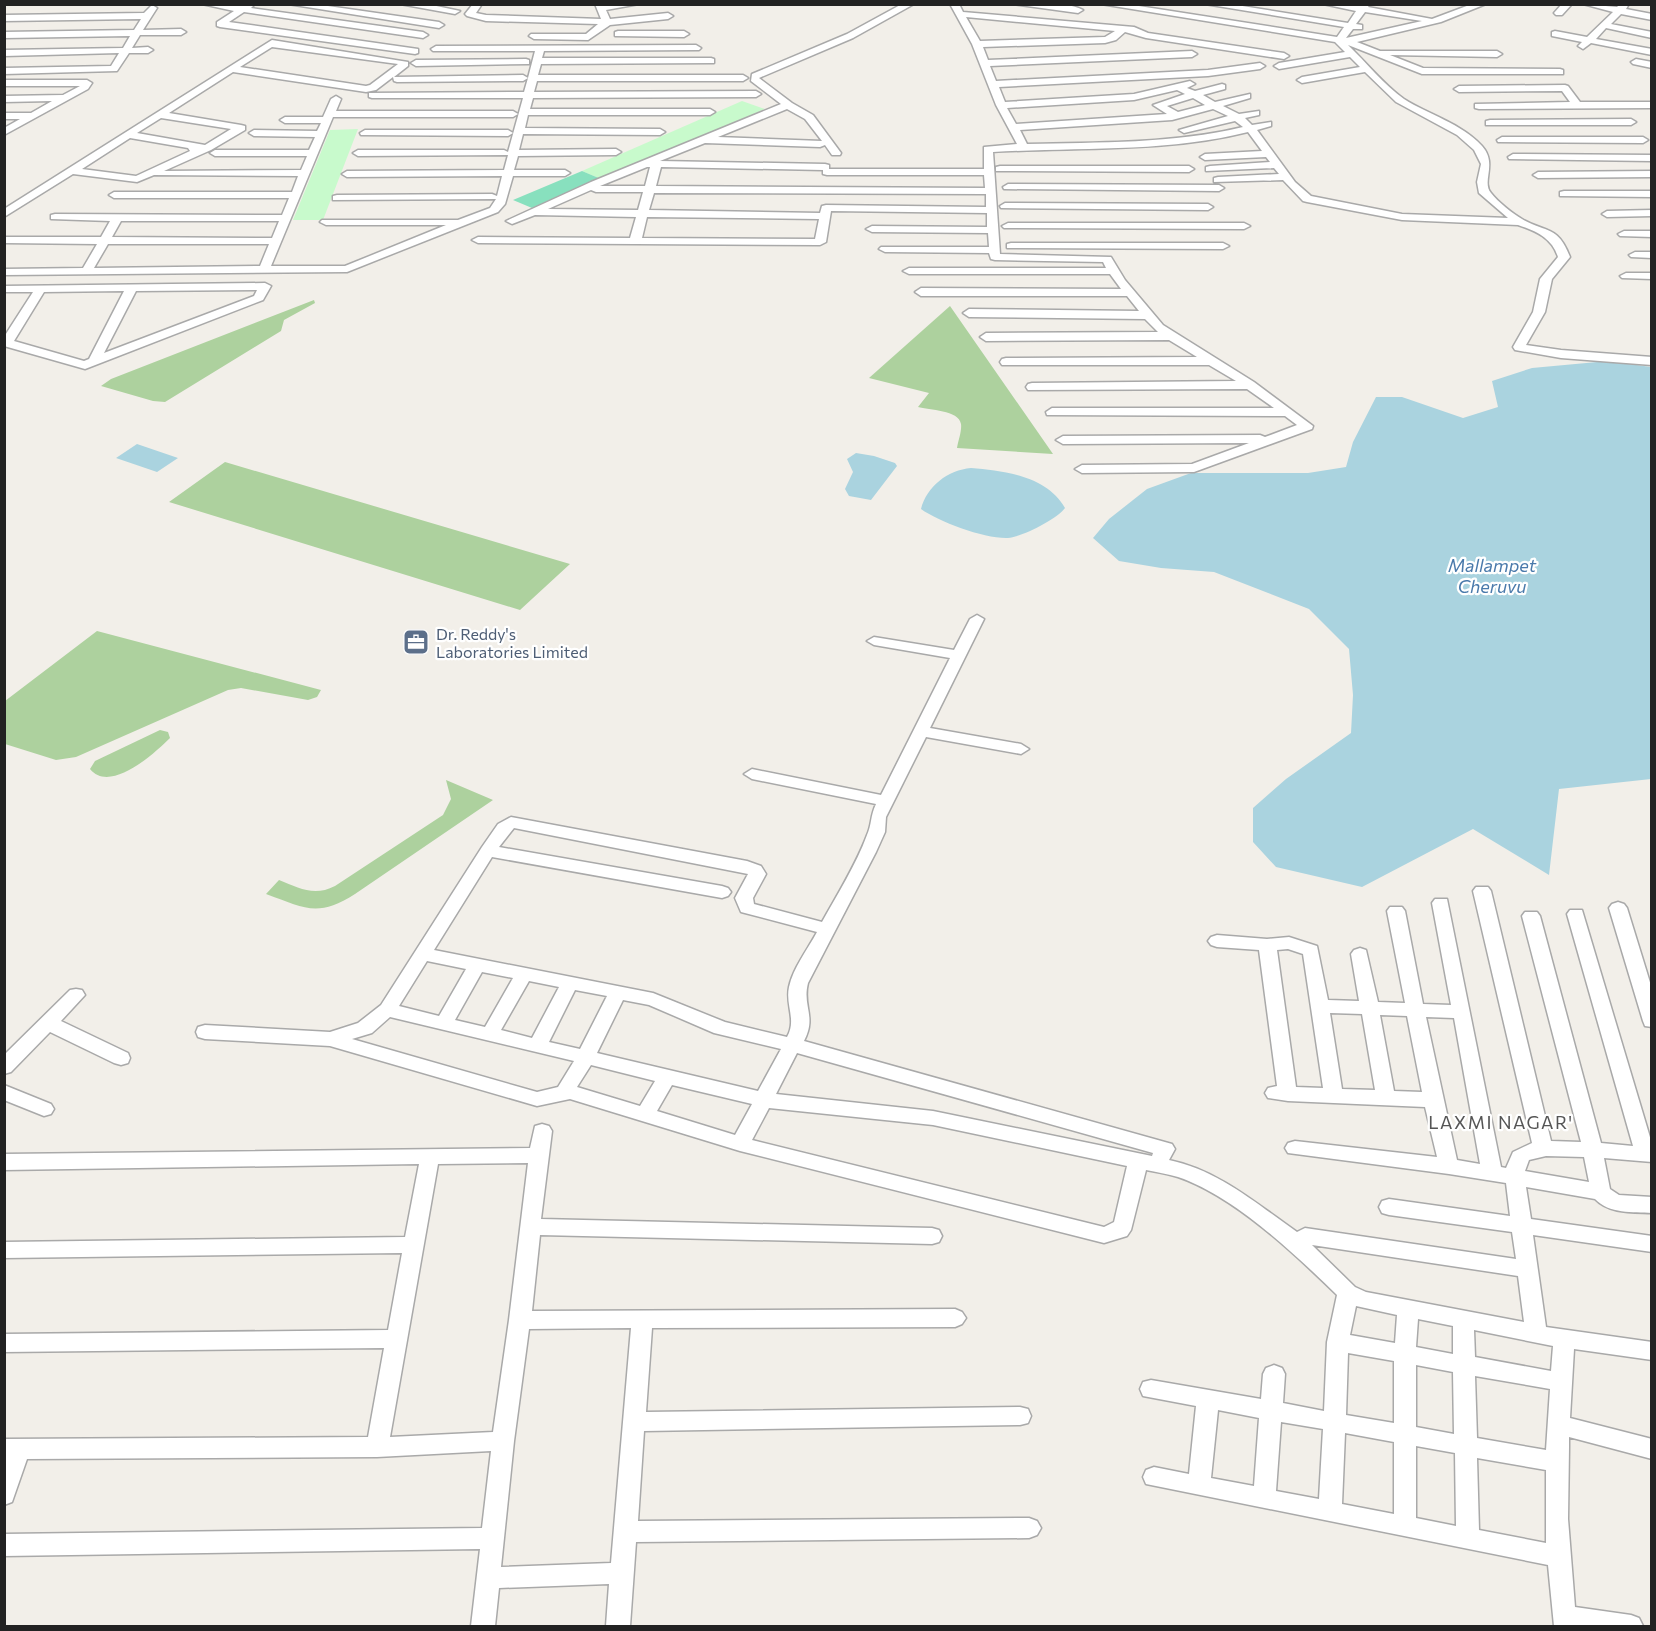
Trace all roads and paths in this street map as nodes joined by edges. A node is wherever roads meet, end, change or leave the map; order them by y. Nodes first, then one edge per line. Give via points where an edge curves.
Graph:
1 (206, 4) edge
2 (250, 4) edge
3 (292, 4) edge
4 (383, 4) edge
5 (404, 4) edge
6 (478, 4) edge
7 (635, 4) edge
8 (910, 4) edge
9 (1016, 4) edge
10 (1105, 4) edge
11 (1209, 4) edge
12 (1327, 4) edge
13 (1454, 4) edge
14 (1568, 4) edge
15 (1587, 4) edge
16 (600, 6) edge
17 (1479, 6) edge
18 (1365, 7) edge
19 (1622, 8) edge
20 (956, 9) edge
21 (241, 10) junction
22 (1078, 10) dead end
23 (455, 11) dead end
24 (1149, 11) edge
25 (1559, 12) dead end
26 (368, 14) junction
27 (668, 16) dead end
28 (1652, 17) edge
29 (4, 18) edge
30 (1438, 20) junction
31 (607, 22) junction
32 (439, 25) dead end
33 (1604, 25) junction
34 (1350, 26) junction
35 (1123, 29) junction
36 (1378, 30) dead end
37 (181, 32) dead end
38 (136, 33) junction
39 (684, 33) dead end
40 (618, 34) dead end
41 (650, 34) junction
42 (1555, 34) dead end
43 (4, 35) edge
44 (423, 35) dead end
45 (1146, 35) junction
46 (1652, 35) edge
47 (534, 36) dead end
48 (522, 38) dead end
49 (1343, 41) junction
50 (977, 44) junction
51 (1201, 44) junction
52 (1585, 44) junction
53 (647, 48) junction
54 (696, 48) dead end
55 (436, 49) dead end
56 (481, 49) junction
57 (535, 49) junction
58 (148, 50) dead end
59 (125, 51) junction
60 (415, 51) dead end
61 (1374, 52) junction
62 (1652, 52) edge
63 (4, 53) edge
64 (1192, 54) junction
65 (1353, 54) junction
66 (1497, 54) dead end
67 (1137, 56) junction
68 (1284, 56) dead end
69 (711, 61) dead end
70 (531, 62) junction
71 (643, 62) junction
72 (1635, 62) dead end
73 (416, 63) dead end
74 (985, 63) junction
75 (1260, 66) dead end
76 (1279, 66) dead end
77 (1652, 66) edge
78 (1368, 69) junction
79 (236, 70) junction
80 (4, 71) edge
81 (1560, 72) dead end
82 (1209, 75) junction
83 (528, 78) junction
84 (641, 78) junction
85 (743, 78) dead end
86 (397, 79) dead end
87 (1302, 80) dead end
88 (992, 84) junction
89 (6, 85) edge
90 (1179, 87) junction
91 (1222, 87) dead end
92 (1459, 89) dead end
93 (756, 94) dead end
94 (372, 95) dead end
95 (523, 95) junction
96 (639, 95) junction
97 (1196, 95) junction
98 (1247, 96) dead end
99 (65, 98) junction
100 (4, 99) edge
101 (336, 99) dead end
102 (788, 105) junction
103 (1001, 105) junction
104 (1215, 105) junction
105 (1620, 105) junction
106 (1652, 105) edge
107 (1479, 106) dead end
108 (1578, 106) junction
109 (710, 112) dead end
110 (519, 113) junction
111 (637, 113) junction
112 (1255, 113) dead end
113 (160, 115) junction
114 (4, 116) edge
115 (34, 116) junction
116 (1178, 116) junction
117 (172, 117) junction
118 (329, 117) junction
119 (1237, 117) junction
120 (792, 118) dead end
121 (285, 120) dead end
122 (1630, 122) junction
123 (1490, 123) dead end
124 (1267, 124) dead end
125 (1012, 127) junction
126 (1251, 129) junction
127 (1184, 130) dead end
128 (4, 132) edge
129 (514, 132) junction
130 (660, 132) dead end
131 (254, 133) dead end
132 (364, 133) dead end
133 (322, 134) junction
134 (128, 135) junction
135 (1224, 135) junction
136 (140, 139) junction
137 (701, 140) junction
138 (1502, 140) dead end
139 (1643, 140) junction
140 (1127, 143) junction
141 (820, 144) junction
142 (1196, 146) dead end
143 (1024, 147) junction
144 (1652, 151) edge
145 (616, 152) dead end
146 (215, 153) dead end
147 (313, 153) junction
148 (358, 153) dead end
149 (508, 153) junction
150 (836, 153) dead end
151 (1267, 154) junction
152 (1205, 157) dead end
153 (1513, 158) dead end
154 (1652, 158) edge
155 (642, 164) junction
156 (656, 165) junction
157 (1277, 165) junction
158 (826, 169) junction
159 (1189, 169) dead end
160 (1210, 169) dead end
161 (995, 170) junction
162 (1136, 170) junction
163 (72, 171) junction
164 (306, 173) junction
165 (565, 173) dead end
166 (158, 174) dead end
167 (347, 174) dead end
168 (503, 174) junction
169 (1652, 174) edge
170 (1538, 175) dead end
171 (1287, 177) junction
172 (1008, 187) dead end
173 (1140, 187) junction
174 (596, 189) dead end
175 (649, 189) junction
176 (826, 190) junction
177 (991, 191) junction
178 (1564, 194) dead end
179 (1652, 194) edge
180 (114, 195) dead end
181 (297, 195) junction
182 (492, 197) junction
183 (337, 198) dead end
184 (1005, 206) dead end
185 (1145, 207) junction
186 (1208, 207) dead end
187 (494, 210) junction
188 (992, 210) junction
189 (531, 212) junction
190 (825, 212) junction
191 (1652, 213) edge
192 (4, 214) edge
193 (642, 214) junction
194 (1607, 214) dead end
195 (55, 217) dead end
196 (117, 218) junction
197 (287, 218) junction
198 (512, 221) dead end
199 (326, 222) dead end
200 (464, 222) junction
201 (1519, 222) junction
202 (1008, 226) dead end
203 (1150, 226) junction
204 (1244, 226) dead end
205 (872, 229) dead end
206 (993, 230) junction
207 (1624, 234) dead end
208 (1652, 234) edge
209 (4, 240) edge
210 (478, 240) dead end
211 (105, 241) junction
212 (277, 241) junction
213 (635, 241) junction
214 (1011, 246) dead end
215 (1223, 246) dead end
216 (885, 249) dead end
217 (995, 250) junction
218 (1156, 250) junction
219 (1635, 255) dead end
220 (1652, 255) edge
221 (265, 268) junction
222 (4, 269) edge
223 (87, 269) junction
224 (909, 271) dead end
225 (1115, 272) junction
226 (1626, 276) dead end
227 (1652, 276) edge
228 (222, 286) junction
229 (132, 287) junction
230 (41, 288) junction
231 (4, 289) edge
232 (921, 292) dead end
233 (1131, 293) junction
234 (969, 313) dead end
235 (1148, 315) junction
236 (207, 318) junction
237 (1172, 336) junction
238 (987, 337) dead end
239 (6, 342) edge
240 (1652, 360) edge
241 (94, 361) junction
242 (1212, 361) junction
243 (1006, 362) dead end
244 (1250, 385) junction
245 (1032, 387) dead end
246 (1052, 412) dead end
247 (1288, 412) junction
248 (1273, 439) junction
249 (1063, 440) dead end
250 (1082, 469) dead end
251 (977, 619) dead end
252 (874, 641) dead end
253 (958, 656) junction
254 (921, 731) junction
255 (1020, 749) dead end
256 (752, 774) dead end
257 (887, 801) junction
258 (488, 851) junction
259 (1482, 891) dead end
260 (722, 892) dead end
261 (1441, 903) dead end
262 (1618, 908) dead end
263 (1396, 911) dead end
264 (1576, 914) dead end
265 (1531, 916) dead end
266 (827, 929) junction
267 (1217, 941) dead end
268 (1267, 945) junction
269 (422, 954) junction
270 (1360, 954) dead end
271 (477, 965) junction
272 (524, 974) junction
273 (570, 983) junction
274 (618, 993) junction
275 (76, 995) dead end
276 (1320, 1006) junction
277 (1370, 1008) junction
278 (387, 1010) junction
279 (1415, 1010) junction
280 (1462, 1012) junction
281 (1652, 1021) edge
282 (48, 1023) junction
283 (443, 1024) junction
284 (206, 1032) dead end
285 (489, 1035) junction
286 (330, 1039) junction
287 (792, 1045) junction
288 (537, 1046) junction
289 (586, 1057) junction
290 (121, 1058) dead end
291 (4, 1067) edge
292 (667, 1077) junction
293 (565, 1091) junction
294 (4, 1092) edge
295 (1334, 1096) junction
296 (1386, 1098) junction
297 (765, 1100) junction
298 (1433, 1100) junction
299 (44, 1109) dead end
300 (645, 1115) junction
301 (542, 1131) dead end
302 (740, 1144) junction
303 (1295, 1148) dead end
304 (1543, 1148) junction
305 (1593, 1151) junction
306 (1648, 1155) edge
307 (430, 1156) junction
308 (538, 1160) junction
309 (4, 1162) edge
310 (1147, 1163) junction
311 (1449, 1166) junction
312 (1492, 1173) junction
313 (1515, 1177) junction
314 (1601, 1192) junction
315 (1652, 1205) edge
316 (1389, 1207) dead end
317 (1523, 1226) junction
318 (532, 1227) junction
319 (932, 1236) dead end
320 (1305, 1236) dead end
321 (1652, 1244) edge
322 (414, 1245) junction
323 (4, 1250) edge
324 (1528, 1269) junction
325 (1348, 1293) junction
326 (1408, 1309) junction
327 (955, 1318) dead end
328 (520, 1320) junction
329 (642, 1320) junction
330 (1463, 1320) junction
331 (1536, 1333) junction
332 (397, 1339) junction
333 (1564, 1339) junction
334 (1338, 1342) junction
335 (4, 1343) edge
336 (1652, 1351) edge
337 (1405, 1354) junction
338 (1464, 1365) junction
339 (1274, 1374) dead end
340 (1561, 1382) junction
341 (1151, 1389) dead end
342 (1208, 1400) junction
343 (1270, 1411) junction
344 (1020, 1416) dead end
345 (634, 1422) junction
346 (1334, 1422) junction
347 (1558, 1424) junction
348 (1404, 1435) junction
349 (502, 1442) junction
350 (377, 1446) junction
351 (1466, 1446) junction
352 (12, 1449) edge
353 (1652, 1449) edge
354 (1556, 1462) junction
355 (1154, 1477) dead end
356 (1199, 1486) junction
357 (4, 1495) edge
358 (1264, 1498) junction
359 (1330, 1512) junction
360 (1405, 1526) junction
361 (1029, 1528) dead end
362 (625, 1532) junction
363 (493, 1538) junction
364 (1468, 1539) junction
365 (4, 1545) edge
366 (1557, 1556) junction
367 (622, 1573) junction
368 (488, 1578) junction
369 (1565, 1622) edge
370 (483, 1626) edge
371 (618, 1626) edge
372 (1631, 1626) edge

1 - 21 street
2 - 21 street
3 - 26 street
4 - 26 street
5 - 23 street
6 - 31 street via 470,14 491,25
7 - 16 street
8 - 102 street via 849,36 755,75 754,79
9 - 22 street
10 - 24 street
11 - 34 street
12 - 18 street
13 - 17 street
14 - 25 street
15 - 19 street
16 - 31 street
17 - 30 street
18 - 30 street
18 - 34 street
19 - 28 street
19 - 33 street
20 - 35 street
20 - 50 street
21 - 44 street
21 - 60 street via 220,24
24 - 49 street
26 - 32 street
27 - 31 street
29 - 38 street via 149,12
30 - 49 street
31 - 47 street via 588,37
33 - 46 street
33 - 52 street
34 - 36 street
34 - 49 street
35 - 45 street
35 - 50 street via 1105,40
37 - 38 street
38 - 43 street
38 - 59 street
39 - 41 street
40 - 41 street
41 - 53 street
42 - 52 street
45 - 51 street
45 - 67 street via 1133,44
48 - 56 street via 484,39
49 - 61 street
49 - 65 street
50 - 74 street
51 - 64 street
51 - 68 street
52 - 62 street
53 - 54 street
53 - 57 street
53 - 71 street
55 - 56 street
56 - 57 street
57 - 70 street
58 - 59 street
59 - 63 street
59 - 80 street via 112,69
61 - 66 street
61 - 81 street via 1422,71
64 - 67 street
64 - 82 street
65 - 76 street
65 - 78 street
67 - 74 street
69 - 71 street
70 - 71 street
70 - 73 street
70 - 83 street
71 - 84 street
72 - 77 street
74 - 88 street
75 - 82 street
78 - 87 street
78 - 201 street via 1399,100 1461,133 1479,149 1486,164 1484,193
79 - 79 street via 274,44 405,64 366,89
79 - 113 street
82 - 88 street
82 - 90 street
83 - 84 street
83 - 86 street
83 - 95 street
84 - 85 street
84 - 96 street
88 - 103 street
89 - 99 street via 87,83
90 - 97 street
90 - 103 street via 1134,97
91 - 97 street
92 - 108 street via 1565,88
93 - 96 street
94 - 95 street
95 - 96 street
95 - 110 street
96 - 111 street
97 - 104 street
97 - 116 street via 1158,105
98 - 104 street
99 - 100 street
99 - 115 street
101 - 118 street
102 - 137 street
102 - 150 street via 813,120
103 - 125 street
104 - 116 street
104 - 119 street
105 - 106 street
105 - 108 street
105 - 122 street
107 - 108 street
109 - 111 street
110 - 111 street
110 - 118 street
110 - 129 street
112 - 119 street
113 - 117 street
113 - 134 street
114 - 115 street
115 - 128 street
116 - 125 street
117 - 136 street
117 - 136 street via 241,128 207,148
118 - 121 street
118 - 133 street
119 - 126 street
119 - 127 street
120 - 141 street via 807,123
122 - 123 street
122 - 139 street
124 - 126 street
125 - 143 street
126 - 135 street
126 - 151 street
129 - 130 street
129 - 132 street
129 - 149 street
131 - 133 street
133 - 147 street
134 - 136 street
134 - 163 street
135 - 140 street
135 - 142 street via 1231,142
136 - 163 street via 200,151 137,179
137 - 141 street
137 - 155 street
138 - 139 street
139 - 144 street
140 - 143 street
140 - 162 street
141 - 158 street
143 - 161 street via 988,149
145 - 149 street
146 - 147 street
147 - 164 street
148 - 149 street
149 - 168 street
151 - 152 street
151 - 157 street
153 - 154 street
155 - 156 street
155 - 189 street
156 - 158 street
156 - 175 street
157 - 160 street
157 - 171 street
158 - 161 street
158 - 176 street
159 - 162 street
161 - 162 street
161 - 177 street
162 - 173 street
163 - 192 street
164 - 166 street
164 - 181 street
165 - 168 street
167 - 168 street
168 - 182 street
168 - 187 street via 500,204
169 - 170 street
171 - 173 street
171 - 201 street via 1307,199 1320,203 1402,216
172 - 173 street
173 - 185 street
174 - 175 street
175 - 176 street
175 - 193 street
176 - 177 street
176 - 190 street
177 - 188 street
178 - 179 street
180 - 181 street
181 - 197 street
182 - 183 street
182 - 187 street via 490,204
184 - 185 street
185 - 186 street
185 - 203 street
187 - 200 street
188 - 190 street
188 - 206 street
189 - 193 street
189 - 198 street
190 - 193 street
190 - 213 street via 820,242
191 - 194 street
193 - 213 street
195 - 196 street
196 - 197 street
196 - 211 street
197 - 212 street
199 - 200 street
200 - 221 street via 359,266
201 - 240 street via 1540,229 1558,243 1564,257 1546,279 1539,312 1519,347
202 - 203 street
203 - 204 street
203 - 218 street
205 - 206 street
206 - 217 street
207 - 208 street
209 - 211 street
210 - 213 street
211 - 212 street
211 - 223 street
212 - 221 street
214 - 218 street
215 - 218 street
216 - 217 street
217 - 225 street via 995,257 1107,259
219 - 220 street
221 - 223 street
222 - 223 street
224 - 225 street
225 - 233 street
226 - 227 street
228 - 229 street
228 - 236 street
228 - 236 street via 265,286 259,298
229 - 230 street
229 - 241 street
230 - 231 street
230 - 239 street
232 - 233 street
233 - 235 street
234 - 235 street
235 - 237 street
236 - 241 street
237 - 238 street
237 - 242 street
239 - 241 street via 81,365
242 - 243 street
242 - 244 street
244 - 245 street
244 - 247 street
246 - 247 street
247 - 248 street via 1307,426
248 - 249 street
248 - 250 street via 1194,468
251 - 253 street
252 - 253 street
253 - 254 street
254 - 255 street
254 - 257 street
256 - 257 street
257 - 266 street via 868,852
258 - 260 street
258 - 266 street via 504,828 516,822 741,864 757,874 744,898 747,908
258 - 269 street
259 - 304 street
261 - 280 street
262 - 281 street
263 - 279 street
264 - 306 street
265 - 305 street
266 - 287 street via 796,992 802,1022
267 - 268 street
268 - 276 street via 1289,943 1311,950
268 - 295 street via 1282,1094
269 - 271 street
269 - 278 street
270 - 277 street
271 - 272 street
271 - 283 street
272 - 273 street
272 - 285 street
273 - 274 street
273 - 288 street
274 - 287 street via 665,1003 721,1028
274 - 289 street
275 - 282 street
276 - 277 street
276 - 295 street
277 - 279 street
277 - 296 street
278 - 283 street
278 - 286 street via 364,1028
279 - 280 street
279 - 298 street
280 - 312 street
282 - 290 street
282 - 291 street
283 - 285 street
284 - 286 street
285 - 288 street
286 - 293 street via 537,1099
287 - 297 street
287 - 310 street via 1165,1149
288 - 289 street
289 - 292 street
289 - 293 street
292 - 297 street
292 - 300 street
293 - 300 street
294 - 299 street
295 - 296 street
296 - 298 street
297 - 302 street
297 - 310 street via 933,1118
298 - 311 street
300 - 302 street
301 - 308 street
302 - 310 street via 1104,1235 1120,1230 1124,1224
303 - 311 street
304 - 305 street
304 - 313 street via 1522,1154
305 - 306 street
305 - 314 street
307 - 308 street via 527,1155
307 - 309 street
307 - 322 street
308 - 318 street
310 - 325 street via 1181,1170 1217,1186 1296,1242
311 - 312 street
312 - 313 street
313 - 314 street
313 - 317 street
314 - 315 street via 1615,1202
316 - 317 street
317 - 321 street
317 - 324 street
318 - 319 street
318 - 328 street
320 - 324 street
322 - 323 street
322 - 332 street
324 - 331 street
325 - 326 street
325 - 334 street
326 - 330 street
326 - 337 street
327 - 329 street
328 - 329 street
328 - 349 street
329 - 345 street
330 - 331 street
330 - 338 street
331 - 333 street
332 - 335 street
332 - 350 street
333 - 336 street
333 - 340 street
334 - 337 street
334 - 346 street
337 - 338 street
337 - 348 street
338 - 340 street
338 - 351 street
339 - 343 street
340 - 347 street
341 - 342 street
342 - 343 street
342 - 356 street
343 - 346 street
343 - 358 street
344 - 345 street
345 - 362 street
346 - 348 street
346 - 359 street
347 - 353 street
347 - 354 street
348 - 351 street
348 - 360 street
349 - 350 street
349 - 363 street
350 - 352 street
351 - 354 street
351 - 364 street
352 - 357 street
354 - 366 street
355 - 356 street
356 - 358 street
358 - 359 street
359 - 360 street
360 - 364 street
361 - 362 street
362 - 367 street
363 - 365 street
363 - 368 street
364 - 366 street
366 - 369 street
367 - 368 street
367 - 371 street
368 - 370 street
369 - 372 street

